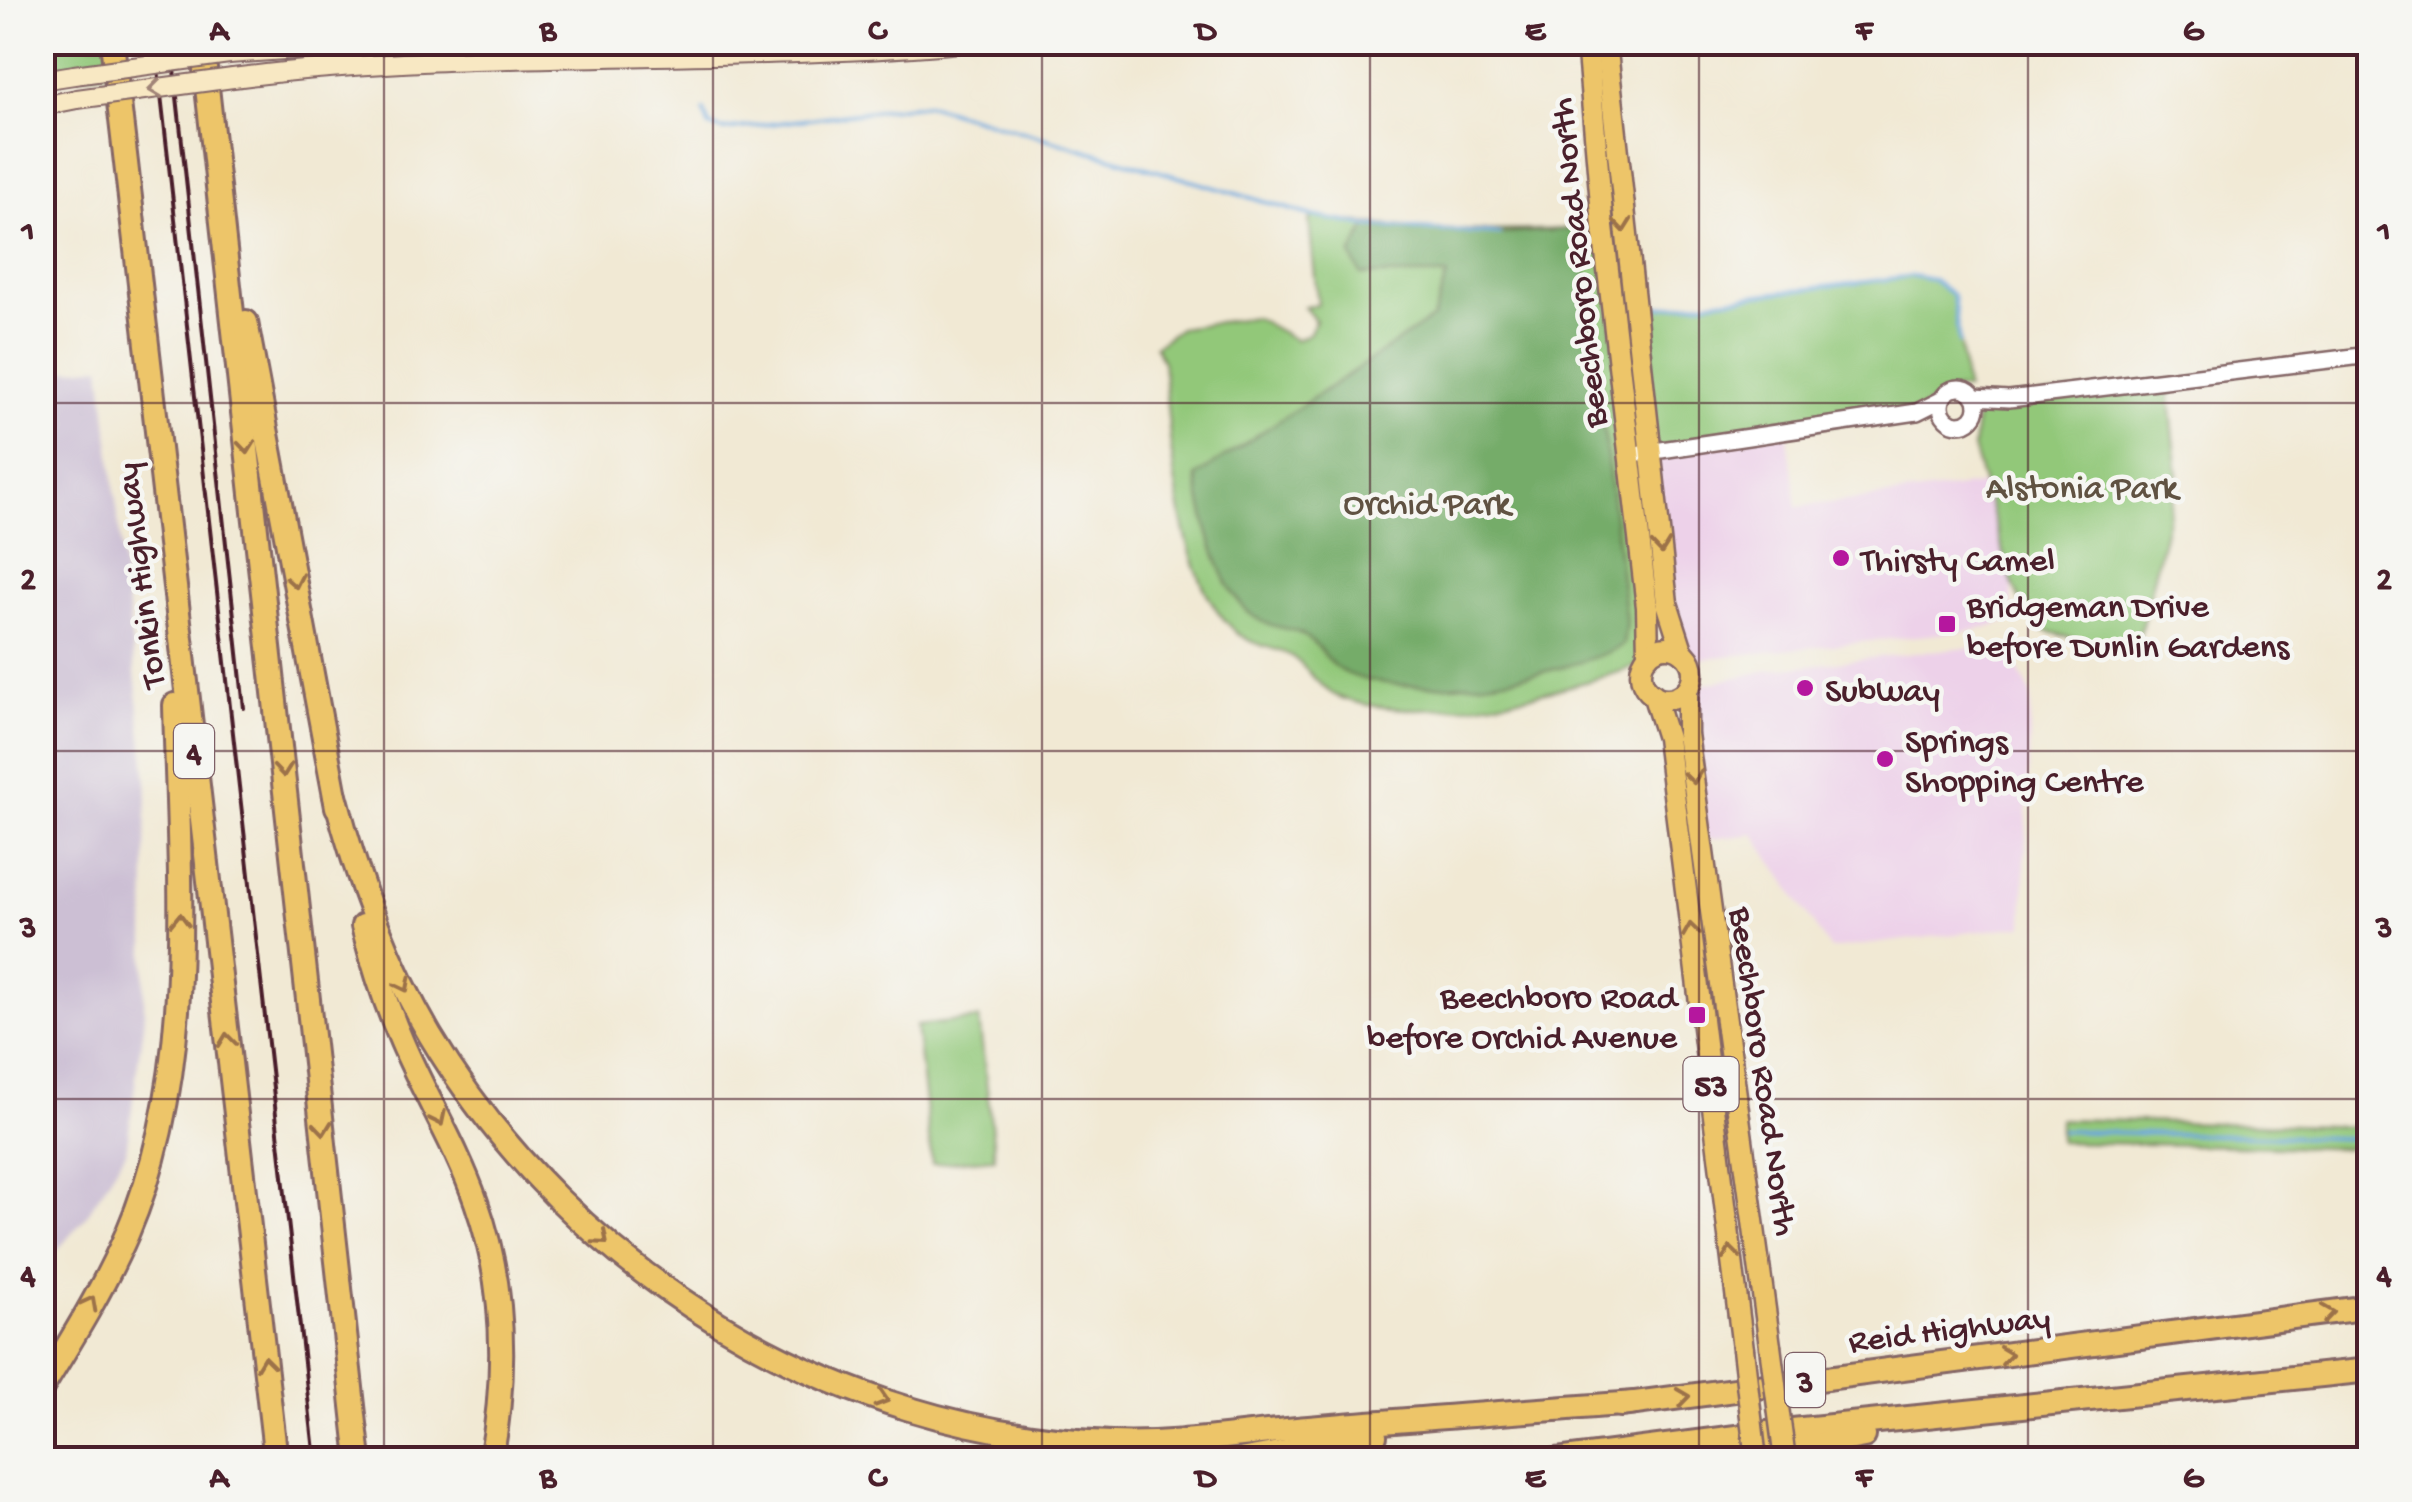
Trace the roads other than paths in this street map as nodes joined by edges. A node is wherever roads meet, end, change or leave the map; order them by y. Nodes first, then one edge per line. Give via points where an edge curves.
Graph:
1 (112, 42) edge
2 (202, 42) edge
3 (397, 42) edge
4 (972, 42) edge
5 (1588, 42) edge
6 (1606, 42) edge
7 (42, 80) edge
8 (42, 106) edge
9 (213, 142) junction
10 (124, 152) junction
11 (2370, 355) edge
12 (1976, 403) junction
13 (1943, 408) junction
14 (1650, 450) junction
15 (1628, 456) junction
16 (1683, 652) junction
17 (1648, 656) junction
18 (1687, 690) junction
19 (1653, 694) junction
20 (335, 795) junction
21 (2370, 1308) edge
22 (2370, 1370) edge
23 (2318, 1375) junction
24 (42, 1388) edge
25 (1636, 1404) junction
26 (276, 1460) edge
27 (360, 1460) edge
28 (491, 1460) edge
29 (1240, 1460) edge
30 (1556, 1460) edge
31 (1736, 1460) edge
32 (1756, 1460) edge
33 (1784, 1460) edge

1 - 10 highway, Tonkin Highway / 4
2 - 9 highway
3 - 7 main road, bridge via 230,54
4 -> 8 main road, bridge via 798,53 436,60 233,78
5 - 15 main road, Beechboro Road North / 53
6 -> 14 main road, Beechboro Road North / 53
9 -> 20 highway
9 -> 27 highway
24 -> 10 highway via 127,1234 142,1191 178,986 175,684
26 -> 10 highway, Tonkin Highway / 4
11 - 12 street
12 - 13 street via 1960,388 1949,391
12 - 13 street via 1971,419 1960,424
13 - 14 street
14 - 15 street
14 -> 16 main road, Beechboro Road North / 53 via 1668,603
15 - 17 main road, Beechboro Road North / 53
16 - 17 main road via 1668,647
16 - 18 main road, 53 via 1693,674
17 - 19 main road, 53 via 1642,679
18 - 19 main road via 1674,698
18 -> 33 main road, Beechboro Road North / 53, bridge
32 -> 19 main road, Beechboro Road North / 53, bridge via 1666,738
20 -> 25 highway via 364,894 405,989 458,1078 522,1160 634,1266 720,1325 812,1372 960,1422 1114,1443
20 -> 28 highway via 377,974 461,1163 490,1246 502,1361
25 -> 21 highway, Reid Highway / 3
22 - 23 highway, 3
23 - 30 highway, 3
23 - 31 highway via 2026,1411
25 - 29 highway, Reid Highway / 3

